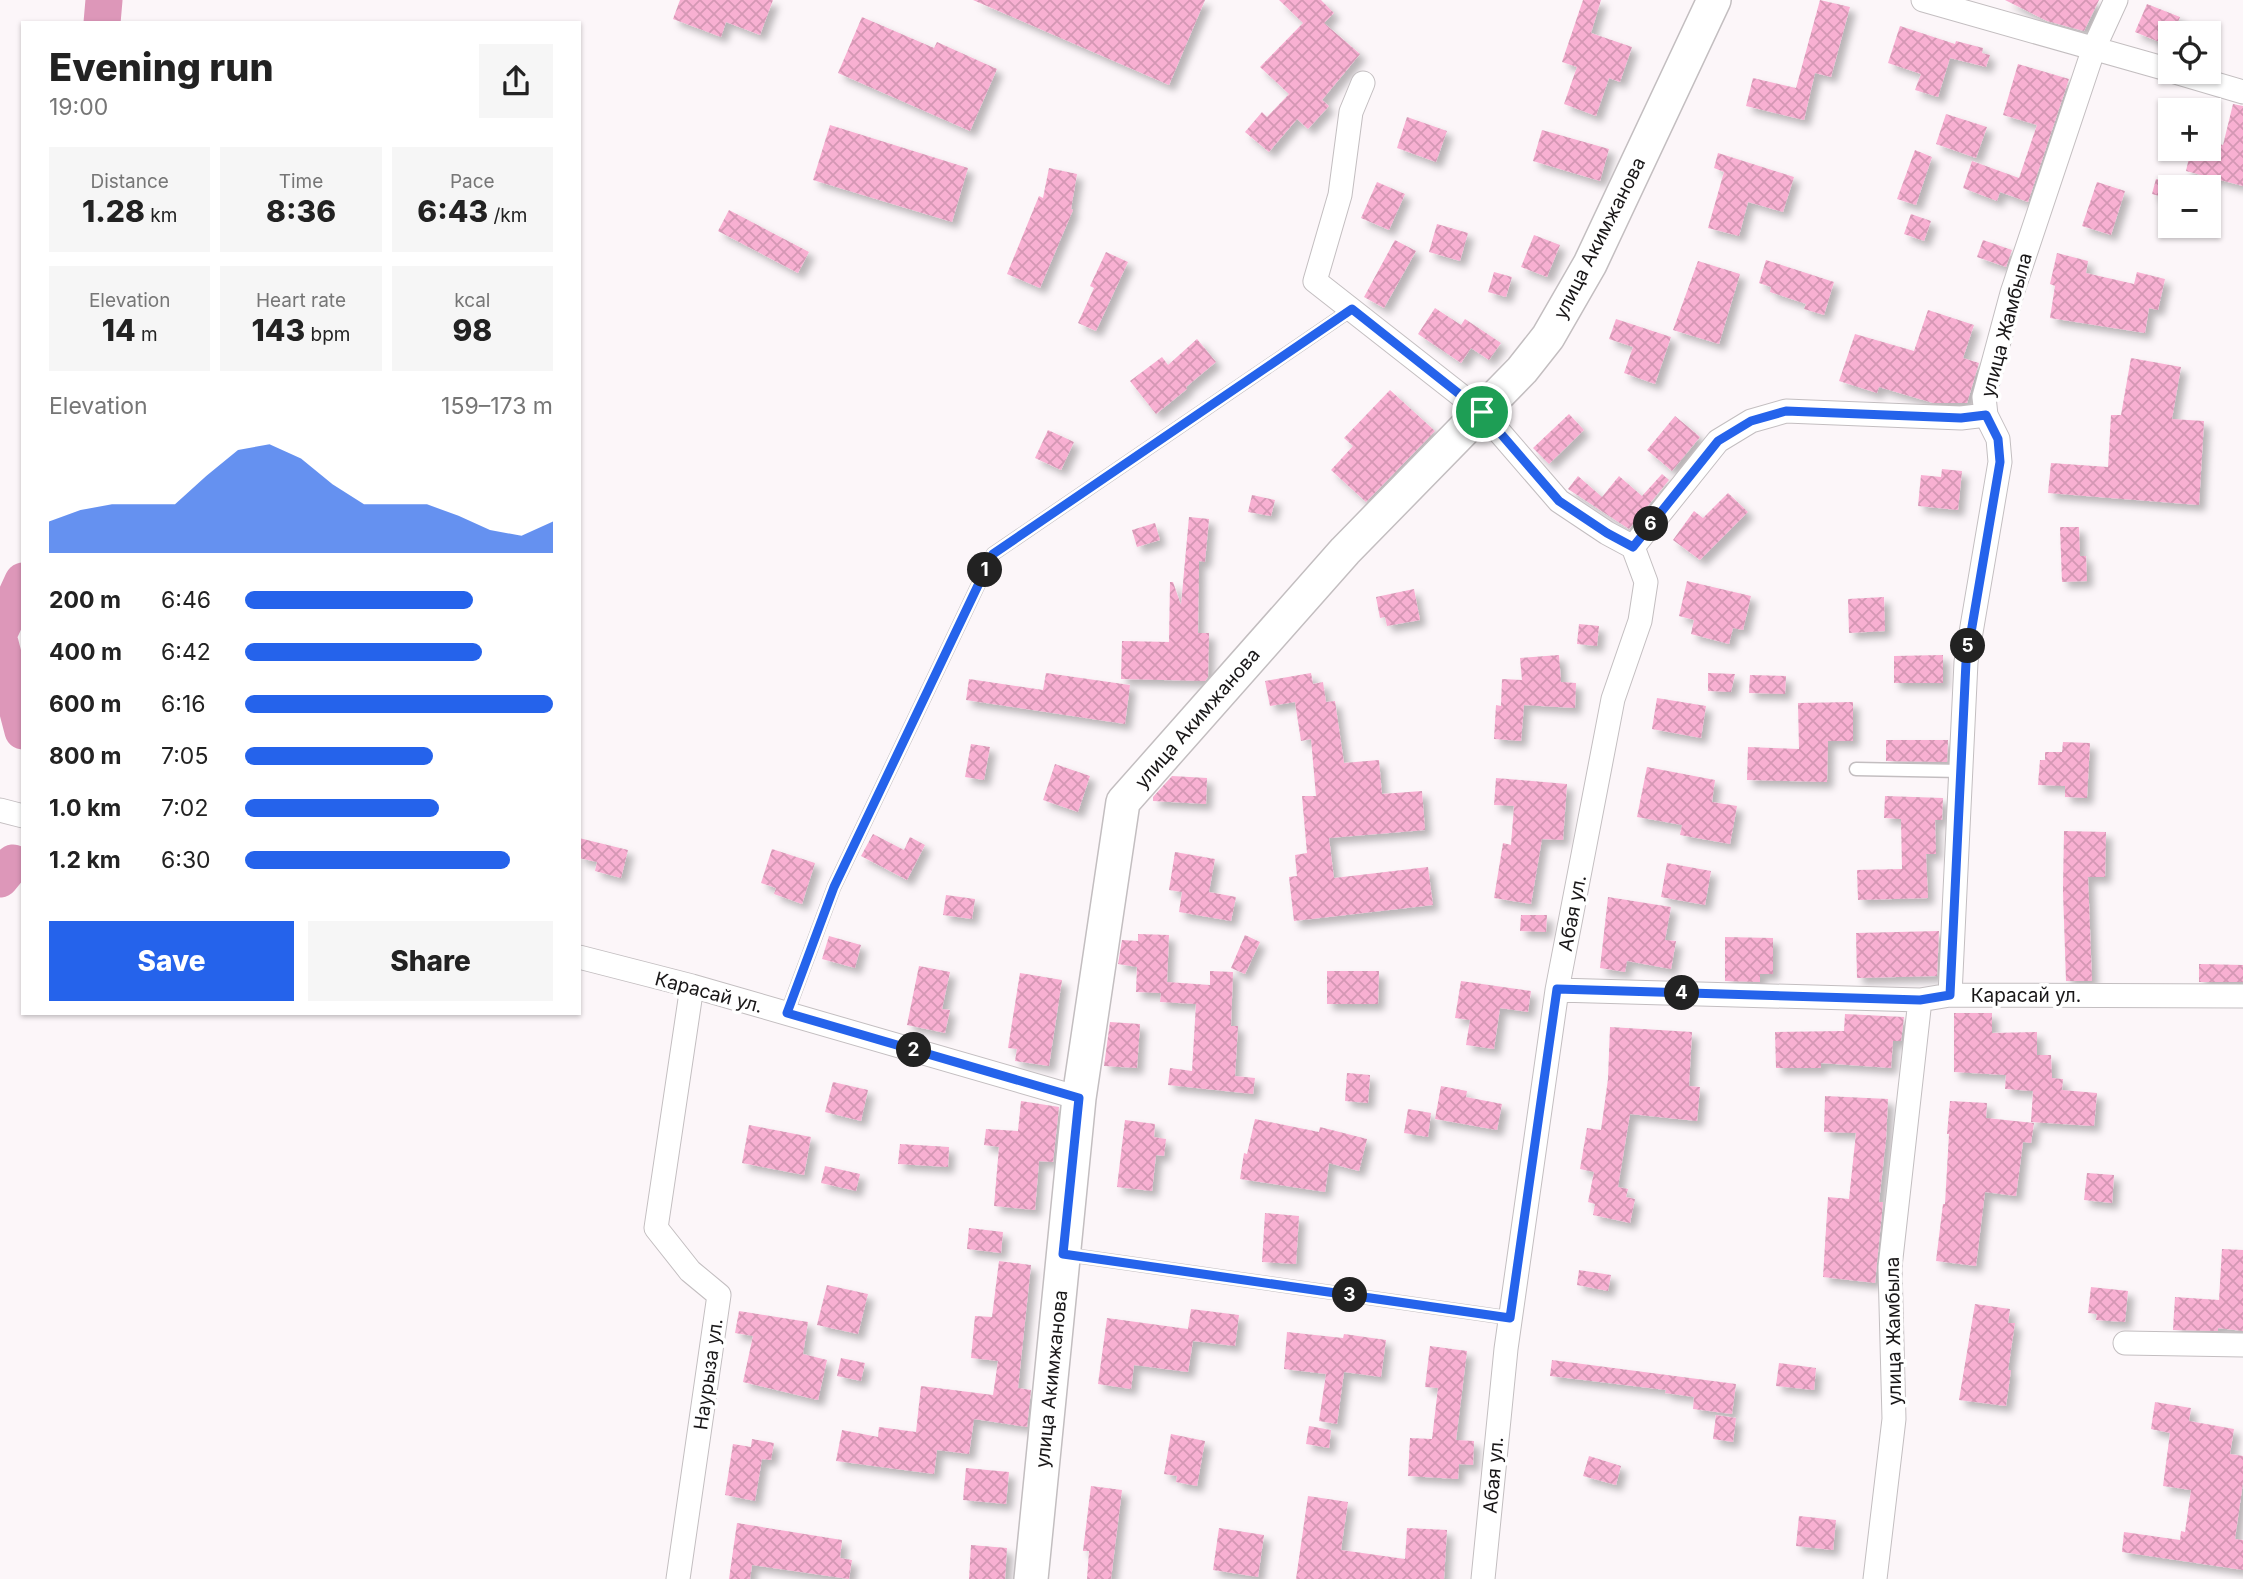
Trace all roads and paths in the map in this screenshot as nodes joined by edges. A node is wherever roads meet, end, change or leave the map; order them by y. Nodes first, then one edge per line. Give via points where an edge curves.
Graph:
1 (1714, 0) edge
2 (1923, 0) edge
3 (2116, 0) edge
4 (2094, 47) junction
5 (2158, 67) edge
6 (1363, 83) dead end
7 (2216, 84) edge
8 (2243, 92) edge
9 (1352, 309) junction
10 (1482, 412) junction
11 (1986, 415) junction
12 (1633, 547) junction
13 (1856, 769) dead end
14 (1961, 771) junction
15 (0, 810) edge
16 (21, 815) edge
17 (581, 958) edge
18 (692, 986) junction
19 (1557, 989) junction
20 (1950, 995) junction
21 (2243, 996) edge
22 (1920, 1000) junction
23 (787, 1013) junction
24 (1079, 1098) junction
25 (1063, 1254) junction
26 (1510, 1318) junction
27 (2125, 1343) dead end
28 (2243, 1345) edge
29 (677, 1579) edge
30 (1031, 1579) edge
31 (1483, 1579) edge
32 (1875, 1579) edge

1 - 10 street, улица Акимжанова via 1590,264 1548,337
2 - 4 street
3 - 4 street, улица Жамбыла
4 - 5 street
4 - 11 street, улица Жамбыла via 2012,293 1984,397
6 - 9 street via 1351,112 1340,195 1315,281
7 - 8 street
9 - 10 street
9 - 23 lane via 993,554 834,887
10 - 12 street via 1559,501
10 - 24 street, улица Акимжанова via 1345,551 1123,802
11 - 12 street via 1786,411 1751,421 1718,441
11 - 14 street, улица Жамбыла via 1998,439 2000,462 1966,662
12 - 19 street, Абая ул. via 1646,582 1640,621 1613,699
13 - 14 lane
14 - 20 street, улица Жамбыла
15 - 16 street
17 - 18 street, Карасай ул.
18 - 23 street, Карасай ул.
18 - 29 street, Наурыза ул. via 656,1228 690,1271 719,1295
19 - 22 street, Карасай ул.
19 - 26 street, Абая ул.
20 - 21 street, Карасай ул.
20 - 22 street, Карасай ул.
22 - 32 street, улица Жамбыла via 1890,1266 1894,1419
23 - 24 street, Карасай ул.
24 - 25 street, улица Акимжанова
25 - 26 lane
25 - 30 street, улица Акимжанова
26 - 31 street, Абая ул.
27 - 28 street

